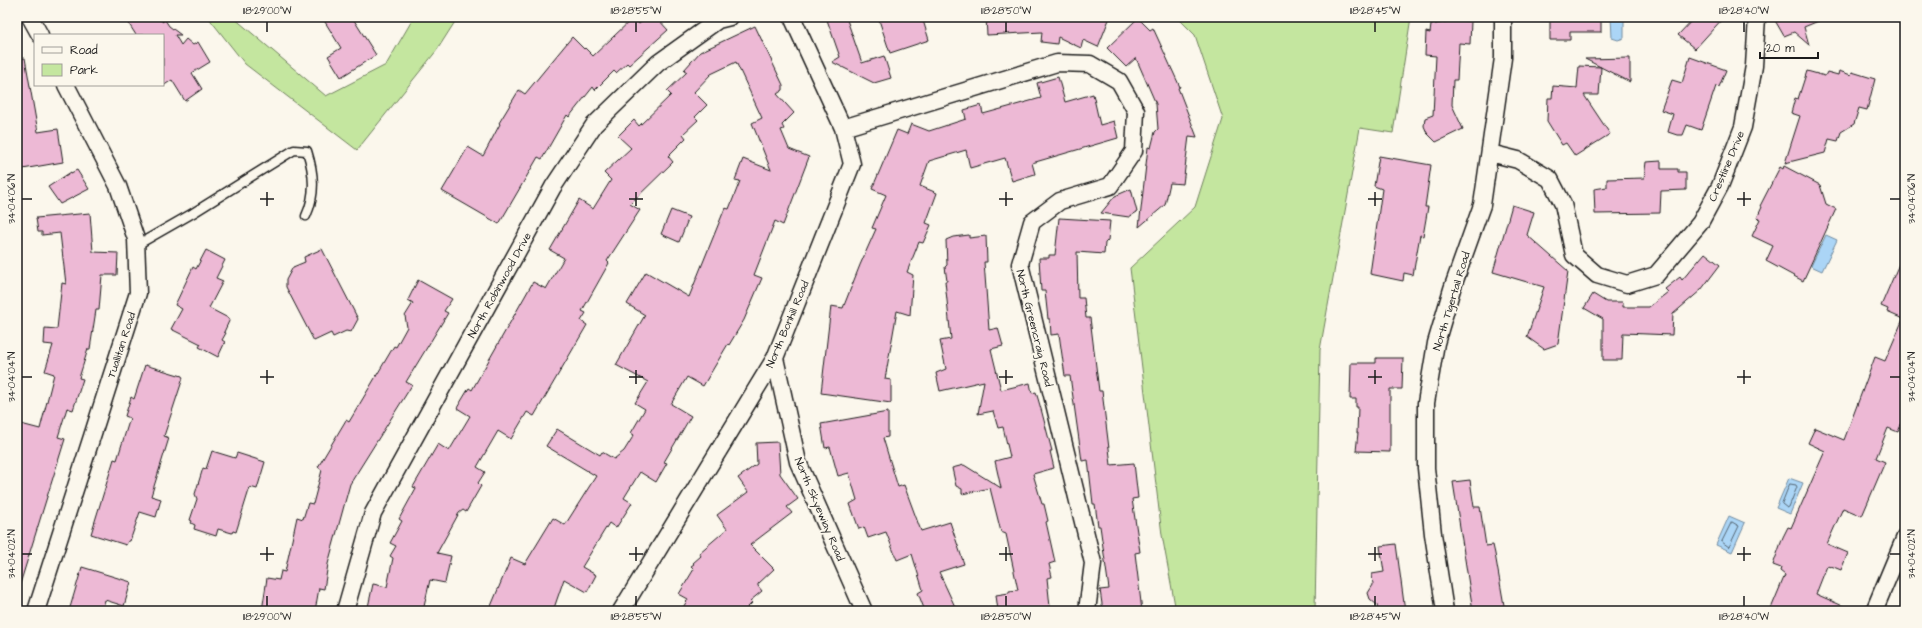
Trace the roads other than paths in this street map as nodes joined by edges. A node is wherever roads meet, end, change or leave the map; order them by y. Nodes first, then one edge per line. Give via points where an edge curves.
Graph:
1 (30, 17) edge
2 (730, 17) edge
3 (792, 17) edge
4 (1503, 17) edge
5 (1757, 17) edge
6 (39, 34) edge
7 (67, 86) edge
8 (843, 128) junction
9 (1490, 153) junction
10 (306, 216) dead end
11 (137, 245) junction
12 (775, 358) junction
13 (1905, 537) edge
14 (36, 611) edge
15 (345, 611) edge
16 (621, 611) edge
17 (864, 611) edge
18 (1087, 611) edge
19 (1445, 611) edge
20 (1874, 611) edge

1 - 6 street
2 - 15 street, North Robinwood Drive via 718,20 658,63 594,124 553,187 373,513
3 - 8 street, North Bonhill Road
4 - 9 street, North Tigertail Road via 1503,58
5 - 9 street, Crestline Drive via 1754,66 1743,127 1720,186 1700,223 1656,275 1627,284 1597,275 1574,255 1563,204 1550,178 1518,160
7 - 11 street, Tuallitan Road via 118,186
8 - 12 street, North Bonhill Road via 852,164
8 - 18 street, North Greencraig Road via 1057,64 1090,64 1119,81 1136,111 1134,151 1110,186 1060,201 1032,222 1020,264 1092,563
9 - 19 street, North Tigertail Road via 1482,205 1436,343 1426,403 1426,468
10 - 11 lane via 312,203 314,185 311,164 307,151 294,150
11 - 14 street, Tuallitan Road via 138,293
12 - 16 street, North Bonhill Road
12 - 17 street, North Skyewiay Road via 798,462
13 - 20 street

